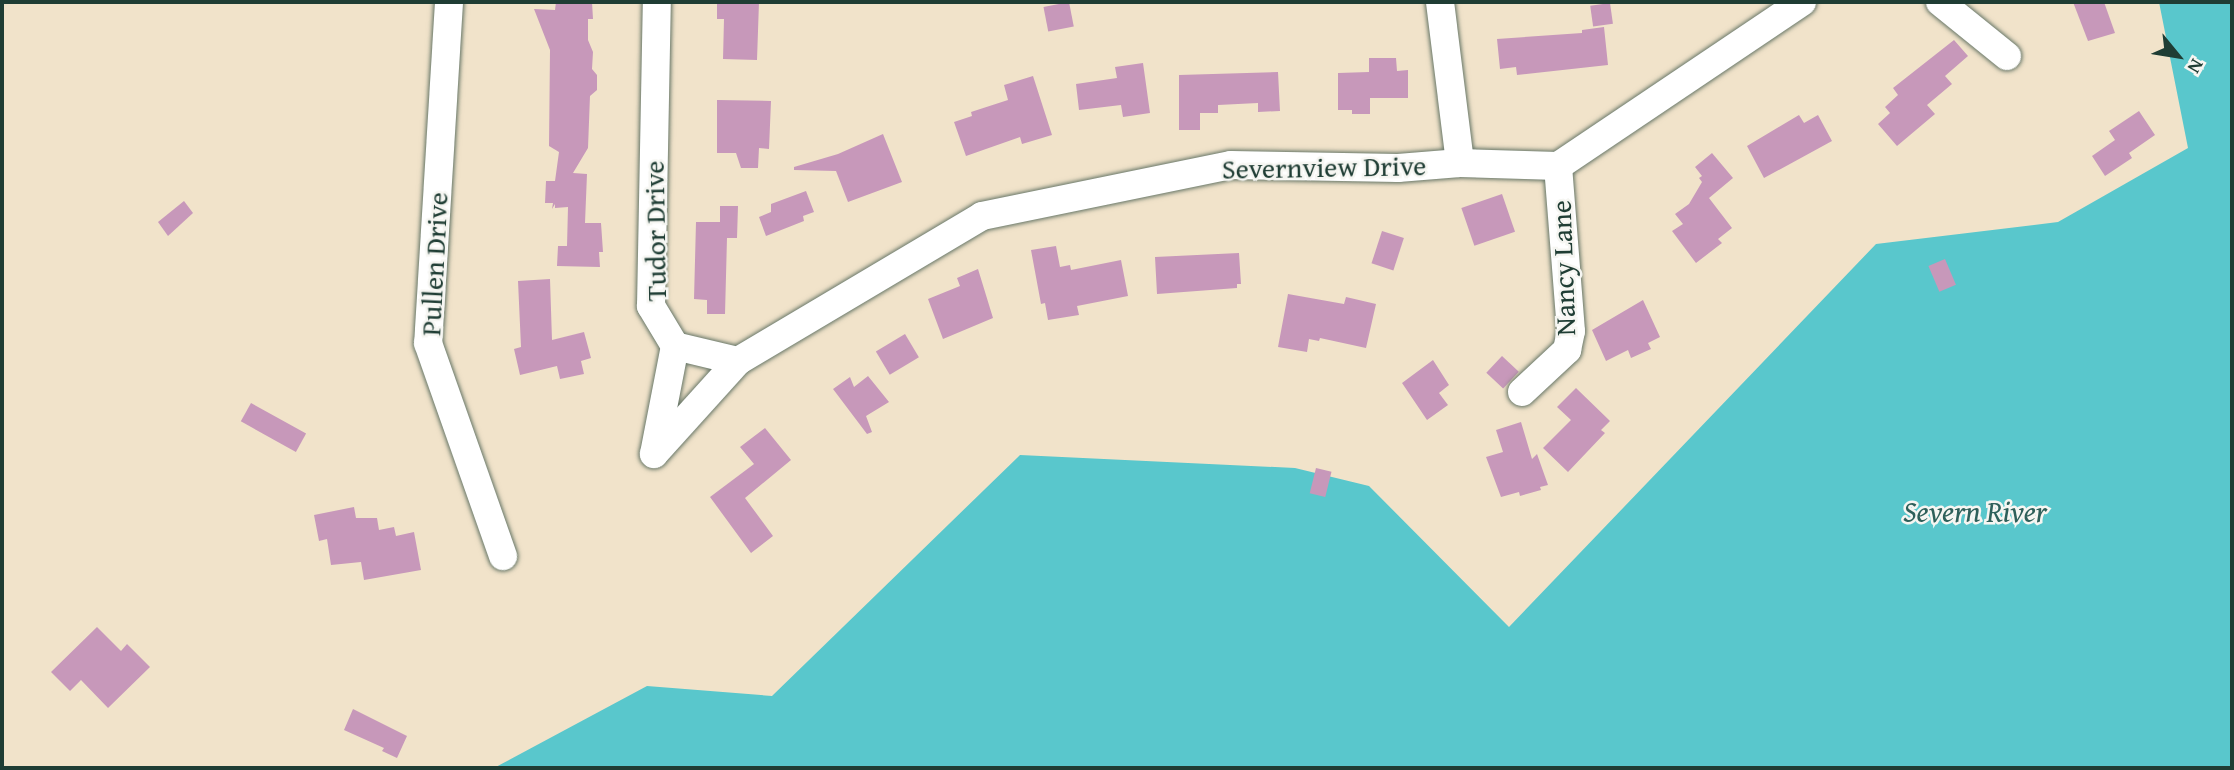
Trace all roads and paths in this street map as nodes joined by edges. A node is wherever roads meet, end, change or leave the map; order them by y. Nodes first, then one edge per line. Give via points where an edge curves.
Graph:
1 (449, 2) edge
2 (657, 2) edge
3 (1440, 2) edge
4 (1802, 2) edge
5 (1940, 2) edge
6 (2007, 56) dead end
7 (1460, 163) junction
8 (1558, 166) junction
9 (674, 346) junction
10 (738, 361) junction
11 (1522, 392) dead end
12 (503, 556) dead end

1 - 12 street, Pullen Drive via 428,343
2 - 9 street, Tudor Drive via 651,306
3 - 7 street
4 - 8 street
5 - 6 street
7 - 8 street, Severnview Drive
7 - 10 street, Severnview Drive via 1398,168 1231,165 982,216
8 - 11 street, Nancy Lane via 1571,331 1567,350
9 - 10 street
9 - 10 street, Severnview Drive via 654,454

